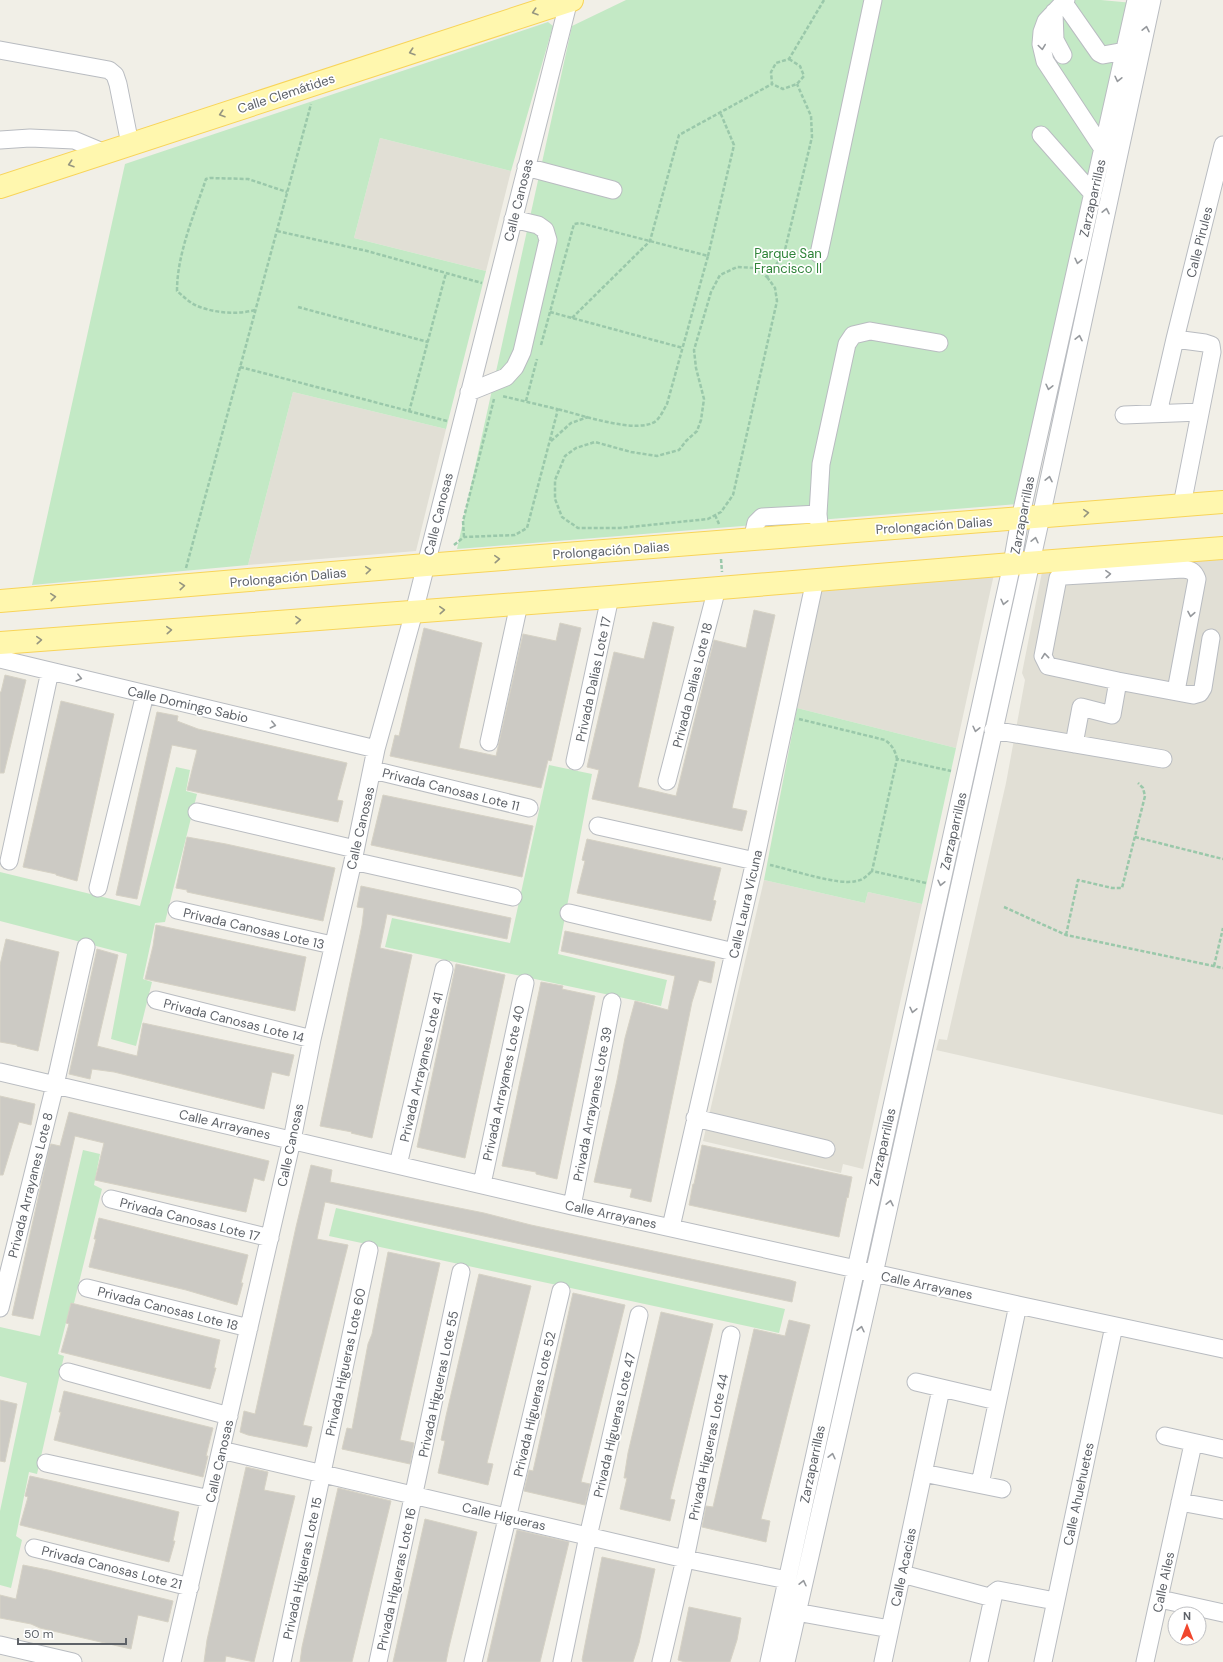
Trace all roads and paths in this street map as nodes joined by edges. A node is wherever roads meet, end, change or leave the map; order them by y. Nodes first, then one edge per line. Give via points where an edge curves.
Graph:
1 (570, 0) edge
2 (824, 0) edge
3 (873, 0) edge
4 (1136, 0) edge
5 (1152, 0) edge
6 (1061, 5) edge
7 (0, 50) edge
8 (1125, 51) junction
9 (1063, 55) dead end
10 (789, 59) junction
11 (316, 84) junction
12 (772, 84) junction
13 (797, 84) junction
14 (720, 112) junction
15 (1041, 135) dead end
16 (0, 140) edge
17 (130, 144) junction
18 (1223, 145) edge
19 (1103, 149) junction
20 (105, 153) junction
21 (526, 168) junction
22 (0, 187) edge
23 (613, 190) dead end
24 (287, 192) junction
25 (1093, 194) junction
26 (513, 218) junction
27 (277, 231) junction
28 (650, 241) junction
29 (819, 254) dead end
30 (708, 256) junction
31 (446, 273) junction
32 (767, 277) junction
33 (496, 287) junction
34 (298, 307) dead end
35 (532, 307) junction
36 (255, 309) junction
37 (550, 312) junction
38 (572, 318) junction
39 (1175, 339) junction
40 (428, 342) junction
41 (939, 343) dead end
42 (683, 348) junction
43 (540, 349) dead end
44 (538, 356) dead end
45 (240, 367) junction
46 (469, 392) junction
47 (526, 401) junction
48 (557, 409) junction
49 (409, 412) junction
50 (1200, 412) junction
51 (1158, 413) junction
52 (1124, 415) dead end
53 (588, 416) junction
54 (461, 425) junction
55 (550, 442) junction
56 (1223, 502) edge
57 (1182, 505) junction
58 (1030, 518) junction
59 (819, 524) junction
60 (464, 537) junction
61 (721, 542) junction
62 (451, 546) dead end
63 (1223, 548) edge
64 (1021, 563) junction
65 (426, 565) junction
66 (815, 580) junction
67 (182, 586) junction
68 (720, 588) junction
69 (610, 597) junction
70 (0, 602) edge
71 (519, 604) junction
72 (414, 612) junction
73 (1211, 638) dead end
74 (0, 643) edge
75 (0, 659) edge
76 (50, 671) junction
77 (1118, 681) junction
78 (1176, 691) junction
79 (145, 694) junction
80 (786, 716) junction
81 (993, 730) junction
82 (489, 742) dead end
83 (1074, 744) junction
84 (376, 749) junction
85 (896, 759) junction
86 (1163, 759) dead end
87 (575, 761) dead end
88 (373, 770) junction
89 (966, 775) junction
90 (667, 781) dead end
91 (1138, 783) dead end
92 (529, 808) dead end
93 (197, 812) dead end
94 (598, 826) dead end
95 (1135, 837) junction
96 (354, 855) junction
97 (1223, 859) edge
98 (9, 861) dead end
99 (755, 861) junction
100 (872, 871) junction
101 (940, 886) junction
102 (98, 888) dead end
103 (513, 897) dead end
104 (1004, 906) dead end
105 (177, 910) dead end
106 (569, 914) dead end
107 (1223, 928) edge
108 (1066, 935) junction
109 (332, 945) junction
110 (86, 947) dead end
111 (734, 952) junction
112 (1214, 966) junction
113 (1223, 968) edge
114 (444, 969) dead end
115 (525, 983) dead end
116 (156, 1000) dead end
117 (612, 1002) dead end
118 (312, 1039) junction
119 (0, 1072) edge
120 (55, 1085) junction
121 (695, 1118) junction
122 (292, 1140) junction
123 (826, 1149) dead end
124 (398, 1165) junction
125 (482, 1184) junction
126 (111, 1199) dead end
127 (572, 1206) junction
128 (670, 1227) junction
129 (270, 1238) junction
130 (369, 1250) dead end
131 (855, 1269) junction
132 (461, 1272) dead end
133 (874, 1274) junction
134 (87, 1288) dead end
135 (561, 1291) dead end
136 (1018, 1305) junction
137 (0, 1308) edge
138 (639, 1315) dead end
139 (1114, 1326) junction
140 (249, 1328) junction
141 (731, 1335) dead end
142 (1223, 1349) edge
143 (68, 1372) dead end
144 (916, 1382) dead end
145 (941, 1389) junction
146 (997, 1401) junction
147 (229, 1416) junction
148 (1165, 1436) dead end
149 (1193, 1444) junction
150 (1223, 1449) edge
151 (221, 1450) junction
152 (46, 1463) dead end
153 (923, 1473) junction
154 (322, 1474) junction
155 (980, 1484) junction
156 (1002, 1489) dead end
157 (415, 1495) junction
158 (210, 1499) junction
159 (1180, 1502) junction
160 (1223, 1510) edge
161 (508, 1517) junction
162 (588, 1536) junction
163 (34, 1548) dead end
164 (685, 1558) junction
165 (902, 1574) junction
166 (787, 1580) junction
167 (190, 1587) junction
168 (993, 1598) junction
169 (1160, 1599) junction
170 (1055, 1600) junction
171 (796, 1612) junction
172 (1223, 1614) edge
173 (890, 1629) junction
174 (0, 1645) edge
175 (73, 1662) edge
176 (172, 1662) edge
177 (282, 1662) edge
178 (378, 1662) edge
179 (473, 1662) edge
180 (562, 1662) edge
181 (662, 1662) edge
182 (769, 1662) edge
183 (786, 1662) edge
184 (883, 1662) edge
185 (979, 1662) edge
186 (1042, 1662) edge
187 (1145, 1662) edge

1 -> 11 main road, Calle Clemátides
1 - 21 street, Calle Canosas
2 - 10 path
3 - 29 street
4 - 8 street, Zarzaparrillas
58 -> 5 street, Zarzaparrillas
6 - 8 street via 1099,53 1103,55
6 - 9 street via 1055,40
6 -> 19 street via 1046,22 1042,32 1041,44 1045,61
7 - 17 street via 109,70 115,75 118,84
8 -> 19 street, Zarzaparrillas
10 - 12 path via 776,64 771,72
10 - 13 path via 800,66 804,76
11 -> 17 main road, Calle Clemátides
11 - 24 path
12 - 13 path via 783,88
12 - 14 path
13 - 32 path via 811,116 812,137 784,254
14 - 28 path via 679,134
14 - 30 path via 734,145
15 - 25 street
16 - 20 street via 74,140
17 - 20 main road, Calle Clemátides
18 - 39 street, Calle Pirules
19 - 25 street, Zarzaparrillas
20 -> 22 main road, Calle Clemátides
21 - 23 street
21 - 26 street, Calle Canosas
24 - 27 path
24 - 36 path via 248,179 206,179 183,252 177,277 177,291 194,305 224,313 243,313
25 -> 58 street, Zarzaparrillas
26 - 33 street, Calle Canosas
26 - 35 street via 538,225 545,230 548,240
27 - 31 path via 367,251
27 - 36 path
28 - 30 path
28 - 37 path via 580,223 574,224
28 - 38 path
30 - 42 path
31 - 33 path
31 - 40 path
32 - 32 path via 755,268 737,267 720,275 711,292 694,350 704,399 702,420 696,431 679,450 657,456 596,442 576,448 565,456 556,480 556,499 562,517 578,528 620,528 708,519 721,512 733,495 777,301 775,288
33 - 46 street, Calle Canosas
34 - 40 path
35 - 37 path
35 - 46 street via 516,367 506,377
36 - 45 path
37 - 38 path
37 - 43 path
38 - 42 path
39 - 50 street via 1211,345 1212,352
39 - 51 street, Calle Pirules
40 - 49 path
41 - 59 street via 870,331 853,335 847,344 821,464
42 - 53 path via 667,404 657,420 644,426 617,424
44 - 47 path
45 - 49 path
45 - 67 path
46 - 54 street, Calle Canosas
47 - 48 path
47 - 60 path via 500,396 493,399 463,521
48 - 53 path
48 - 55 path
49 - 54 path
50 - 51 street
50 - 57 street
51 - 52 street
53 - 55 path via 571,423
54 - 65 street, Calle Canosas
55 - 60 path via 527,528 515,535
56 - 57 main road, Prolongación Dalias
58 -> 57 main road, Prolongación Dalias
58 - 59 main road, Prolongación Dalias
58 - 64 street, Zarzaparrillas
59 - 61 main road, Prolongación Dalias via 752,540
60 - 62 path
65 -> 61 main road, Prolongación Dalias
61 - 68 path
63 - 64 main road
64 - 66 main road
64 - 81 street, Zarzaparrillas
64 -> 89 street, Zarzaparrillas
67 -> 65 main road, Prolongación Dalias
65 - 72 street, Calle Canosas
66 - 68 main road
66 - 80 street, Calle Laura Vicuna
70 -> 67 main road, Prolongación Dalias
68 - 69 main road
68 - 90 street, Privada Dalias Lote 18
69 - 71 main road
69 - 87 street, Privada Dalias Lote 17
72 -> 71 main road
71 - 82 street
74 -> 72 main road
72 - 84 street, Calle Canosas
73 - 78 street via 1200,693 1193,695
75 - 76 street, Calle Domingo Sabio
76 -> 79 street, Calle Domingo Sabio
76 - 98 street
77 - 78 street
77 -> 78 street via 1048,666 1043,656 1058,578 1192,570 1197,579
77 - 83 street via 1112,715 1081,707
79 -> 84 street, Calle Domingo Sabio
79 - 102 street
80 - 85 path via 885,740 892,746
80 - 99 street, Calle Laura Vicuna
81 - 83 street
133 -> 81 street, Zarzaparrillas
83 - 86 street
84 - 88 street, Calle Canosas
85 - 89 path
85 - 100 path
88 - 92 street, Privada Canosas Lote 11
88 - 96 street, Calle Canosas
89 -> 101 street, Zarzaparrillas
91 - 95 path via 1143,788 1145,796
93 - 96 street
94 - 99 street
95 - 97 path
95 - 108 path via 1122,888 1078,880
96 - 103 street
96 - 109 street, Calle Canosas
99 - 100 path via 839,882 856,882
99 - 111 street, Calle Laura Vicuna
100 - 101 path
101 -> 131 street, Zarzaparrillas
104 - 108 path
105 - 109 street, Privada Canosas Lote 13
106 - 111 street
107 - 112 path
108 - 112 path
109 - 118 street, Calle Canosas
110 - 120 street, Privada Arrayanes Lote 8
111 - 121 street, Calle Laura Vicuna
112 - 113 path
114 - 124 street, Privada Arrayanes Lote 41
115 - 125 street, Privada Arrayanes Lote 40
116 - 118 street, Privada Canosas Lote 14
117 - 127 street, Privada Arrayanes Lote 39
118 - 122 street, Calle Canosas
119 - 120 street, Calle Arrayanes
120 - 122 street, Calle Arrayanes
120 - 137 street, Privada Arrayanes Lote 8
121 - 123 street
121 - 128 street, Calle Laura Vicuna
122 - 124 street, Calle Arrayanes
122 - 129 street, Calle Canosas
124 - 125 street, Calle Arrayanes
125 - 127 street, Calle Arrayanes
126 - 129 street, Privada Canosas Lote 17
127 - 128 street, Calle Arrayanes
128 - 131 street, Calle Arrayanes
129 - 140 street, Calle Canosas
130 - 154 street, Privada Higueras Lote 60
131 - 133 street, Calle Arrayanes
131 - 166 street, Zarzaparrillas
132 - 157 street, Privada Higueras Lote 55
133 - 136 street, Calle Arrayanes
171 -> 133 street, Zarzaparrillas
134 - 140 street, Privada Canosas Lote 18
135 - 161 street, Privada Higueras Lote 52
136 - 139 street, Calle Arrayanes
136 - 146 street
138 - 162 street, Privada Higueras Lote 47
139 - 142 street, Calle Arrayanes
139 - 170 street, Calle Ahuehuetes
140 - 147 street, Calle Canosas
141 - 164 street, Privada Higueras Lote 44
143 - 147 street
144 - 145 street
145 - 146 street
145 - 153 street, Calle Acacias
146 - 155 street
147 - 151 street, Calle Canosas
148 - 149 street
149 - 150 street
149 - 159 street, Calle Ailes
151 - 154 street, Calle Higueras
151 - 158 street, Calle Canosas
152 - 158 street
153 - 155 street
153 - 165 street, Calle Acacias
154 - 157 street, Calle Higueras
154 - 177 street, Privada Higueras Lote 15
155 - 156 street
157 - 161 street, Calle Higueras
157 - 178 street, Privada Higueras Lote 16
158 - 167 street, Calle Canosas
159 - 160 street
159 - 169 street, Calle Ailes
161 - 162 street, Calle Higueras
161 - 179 street, Privada Higueras Lote 52
162 - 164 street, Calle Higueras
162 - 180 street, Privada Higueras Lote 47
163 - 167 street, Privada Canosas Lote 21
164 - 166 street, Calle Higueras
164 - 181 street, Privada Higueras Lote 44
165 - 168 street
165 - 173 street, Calle Acacias
166 - 182 street, Zarzaparrillas
167 - 176 street, Calle Canosas
168 - 170 street via 994,1593 1002,1590
168 - 185 street
169 - 172 street
169 - 187 street, Calle Ailes
170 - 186 street, Calle Ahuehuetes
171 - 173 street
171 - 183 street, Zarzaparrillas
173 - 184 street, Calle Acacias
174 - 175 street

